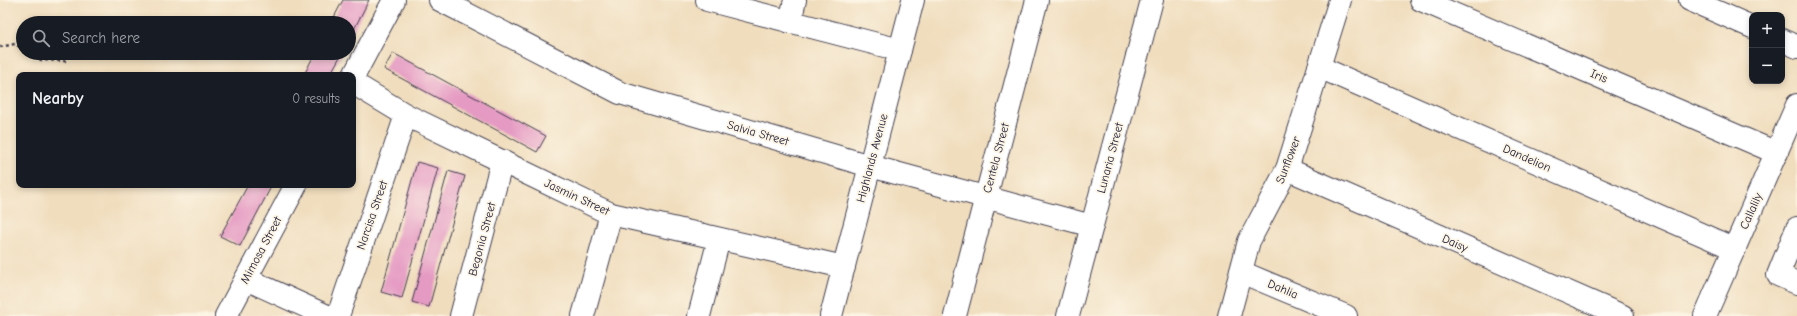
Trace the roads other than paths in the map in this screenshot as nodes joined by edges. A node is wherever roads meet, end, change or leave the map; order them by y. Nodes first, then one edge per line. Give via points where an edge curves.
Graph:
1 (394, 0) edge
2 (440, 0) edge
3 (707, 0) edge
4 (795, 0) edge
5 (913, 0) edge
6 (1036, 0) edge
7 (1152, 0) edge
8 (1340, 0) edge
9 (1421, 0) edge
10 (1690, 0) edge
11 (790, 22) junction
12 (1749, 26) edge
13 (1785, 41) edge
14 (1797, 47) edge
15 (900, 50) junction
16 (1319, 67) junction
17 (356, 72) edge
18 (356, 85) edge
19 (1797, 105) edge
20 (406, 115) junction
21 (1776, 153) junction
22 (502, 161) junction
23 (870, 166) junction
24 (1287, 169) junction
25 (294, 188) edge
26 (985, 198) junction
27 (611, 214) junction
28 (1092, 226) junction
29 (1797, 228) edge
30 (719, 239) junction
31 (1735, 249) junction
32 (844, 267) junction
33 (1241, 272) junction
34 (1787, 279) edge
35 (246, 280) junction
36 (226, 316) edge
37 (327, 316) edge
38 (338, 316) edge
39 (461, 316) edge
40 (583, 316) edge
41 (699, 316) edge
42 (831, 316) edge
43 (955, 316) edge
44 (1068, 316) edge
45 (1229, 316) edge
46 (1346, 316) edge
47 (1623, 316) edge
48 (1705, 316) edge

1 - 17 street
2 - 23 street, Salvia Street via 620,93
3 - 11 street
4 - 11 street
5 - 15 street, Highlands Avenue
6 - 26 street, Centela Street
7 - 28 street, Lunaria Street
8 - 16 street, Sunflower
9 - 21 street, Iris
10 - 12 street
11 - 15 street
13 - 14 street
15 - 23 street, Highlands Avenue
16 - 24 street, Sunflower
16 - 31 street, Dandelion
18 - 20 street, Jasmin Street
19 - 21 street, Callalily
20 - 22 street, Jasmin Street
20 - 38 street, Narcisa Street
21 - 31 street, Callalily
22 - 27 street, Jasmin Street
22 - 39 street, Begonia Street
23 - 26 street, Salvia Street
23 - 32 street, Highlands Avenue
24 - 33 street, Sunflower via 1249,241
24 - 47 street, Daisy
25 - 35 street, Mimosa Street
26 - 28 street, Salvia Street
26 - 43 street, Centela Street
27 - 30 street, Jasmin Street
27 - 40 street
28 - 44 street, Lunaria Street
29 - 34 street
30 - 32 street, Jasmin Street
30 - 41 street
31 - 48 street, Callalily
32 - 42 street, Highlands Avenue
33 - 45 street, Sunflower
33 - 46 street, Dahlia
35 - 36 street, Mimosa Street
35 - 37 street

